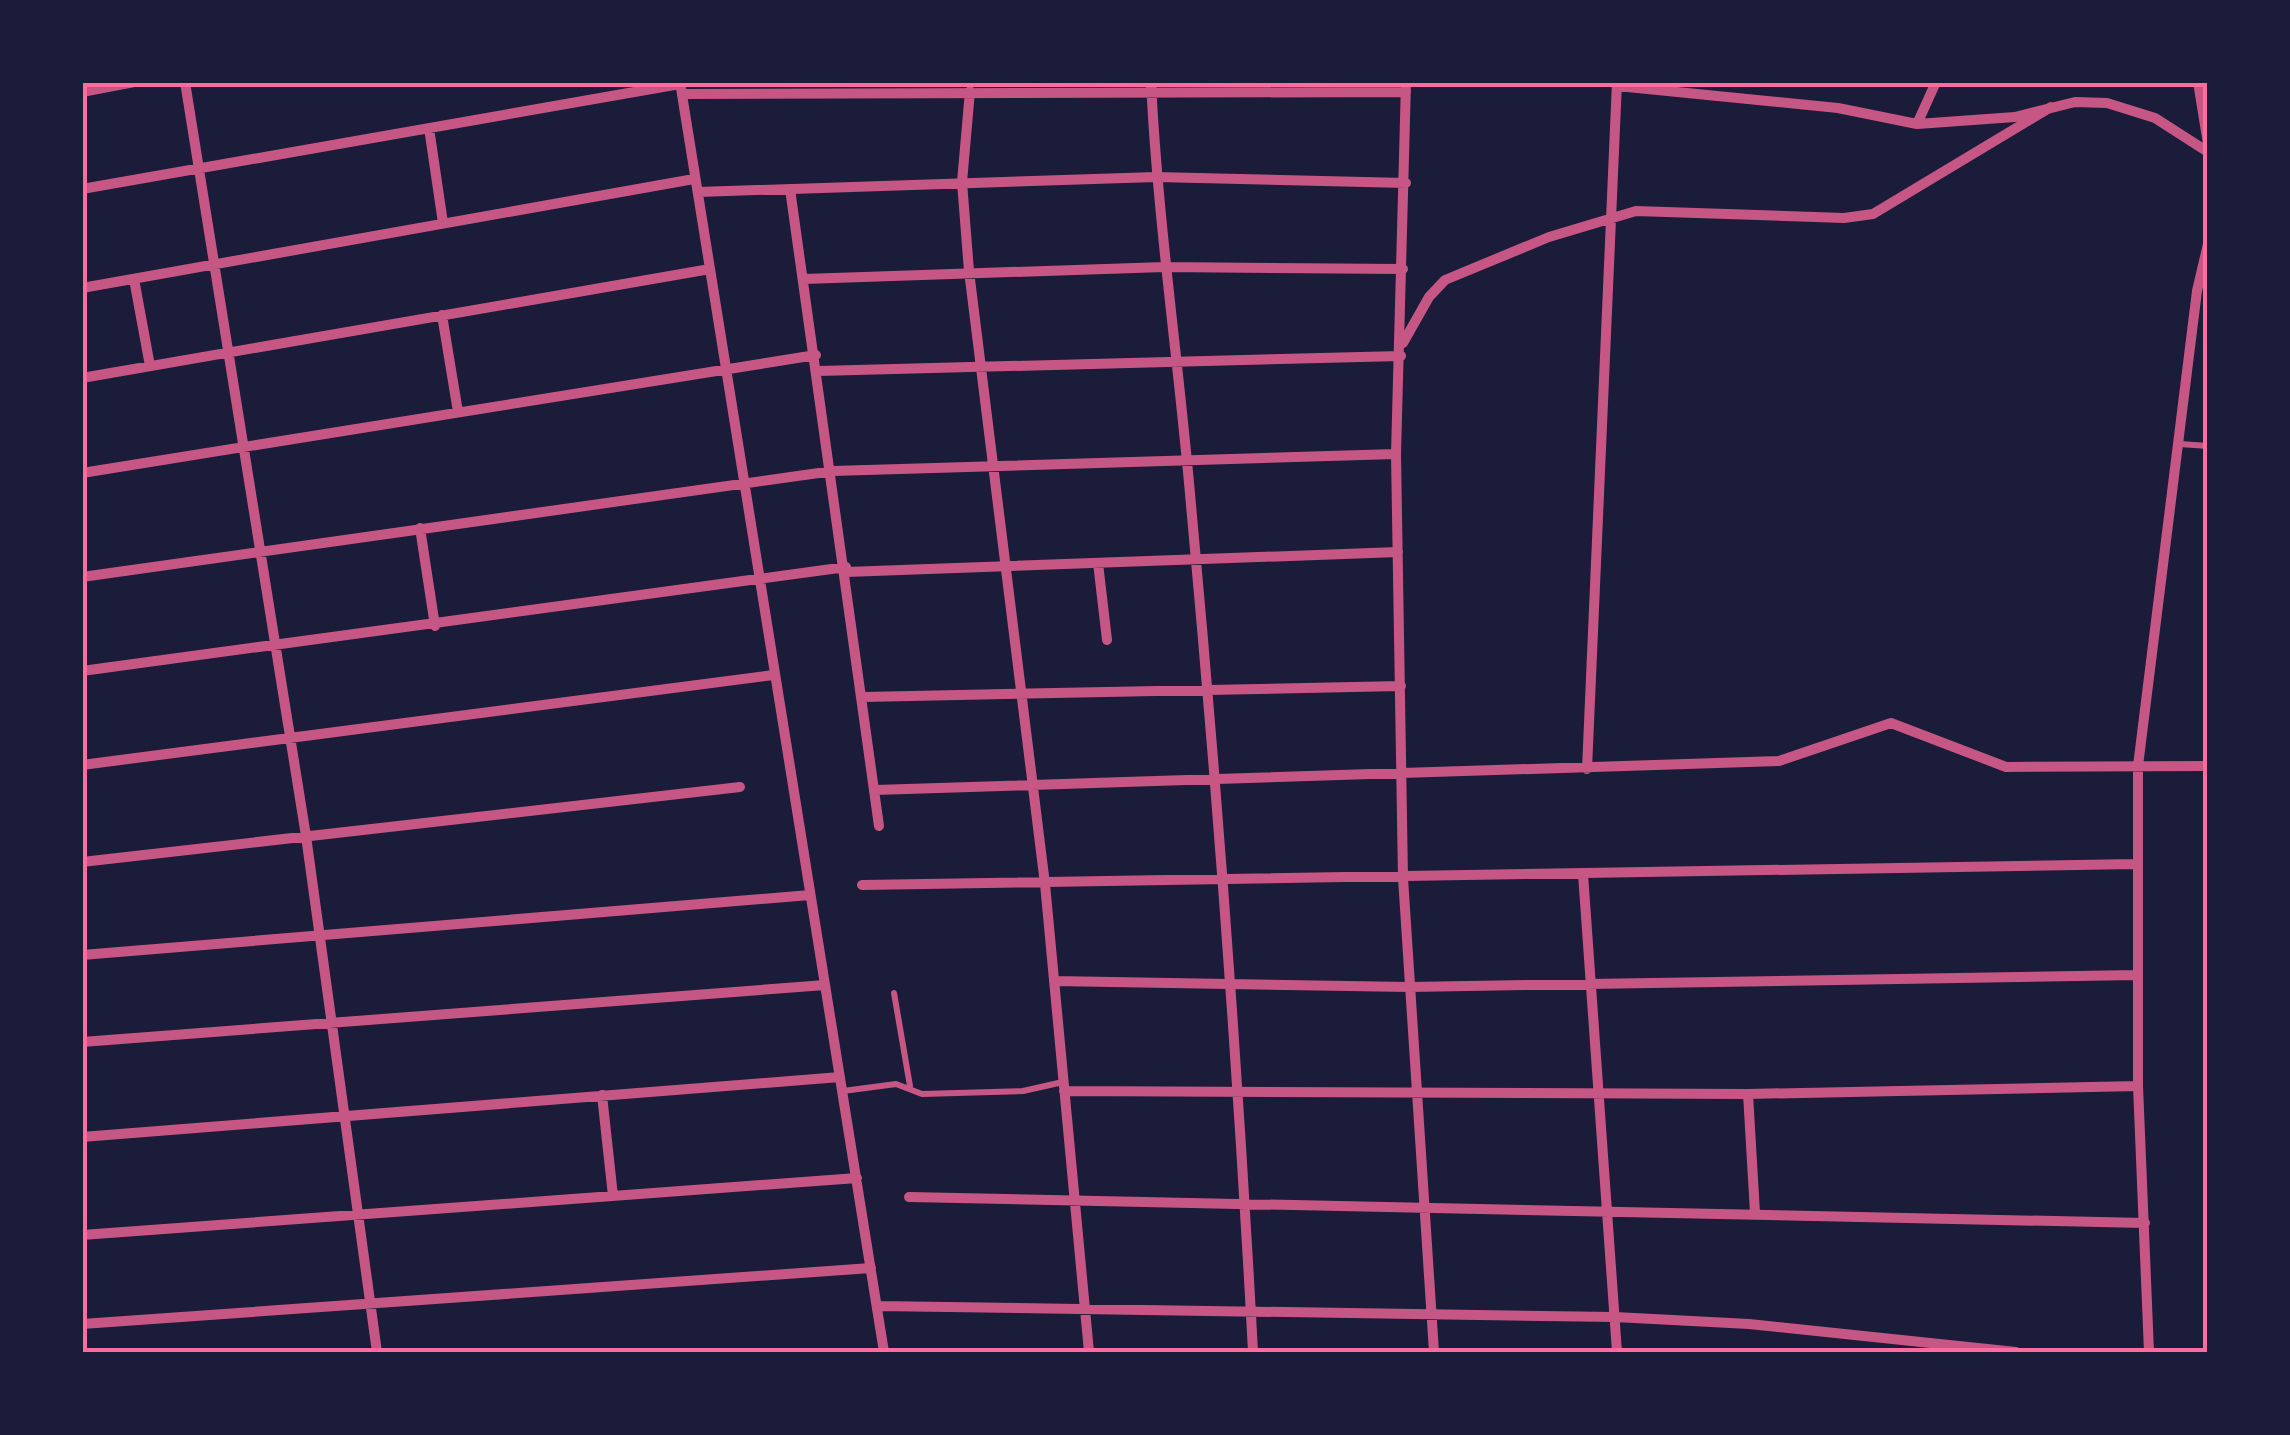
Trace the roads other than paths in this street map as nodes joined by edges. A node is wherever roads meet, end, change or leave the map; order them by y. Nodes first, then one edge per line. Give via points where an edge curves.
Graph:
1 (134, 82) edge
2 (185, 82) edge
3 (1936, 82) edge
4 (2198, 82) edge
5 (1617, 84) edge
6 (681, 87) edge
7 (779, 87) edge
8 (880, 87) edge
9 (1064, 87) edge
10 (1152, 87) edge
11 (1231, 87) edge
12 (1316, 87) edge
13 (1406, 87) edge
14 (973, 88) edge
15 (82, 92) edge
16 (2051, 108) junction
17 (1917, 124) junction
18 (428, 128) junction
19 (2208, 144) edge
20 (2208, 152) edge
21 (198, 169) junction
22 (1156, 177) junction
23 (694, 179) junction
24 (962, 182) junction
25 (1406, 183) junction
26 (790, 188) junction
27 (82, 189) edge
28 (698, 192) junction
29 (1610, 220) junction
30 (443, 224) junction
31 (2208, 244) edge
32 (214, 264) junction
33 (1164, 267) junction
34 (710, 269) junction
35 (1403, 270) junction
36 (969, 271) junction
37 (134, 278) junction
38 (804, 278) junction
39 (82, 288) edge
40 (442, 315) junction
41 (1401, 351) junction
42 (229, 352) junction
43 (816, 354) junction
44 (1176, 362) junction
45 (150, 366) junction
46 (981, 367) junction
47 (724, 369) junction
48 (818, 371) junction
49 (82, 378) edge
50 (458, 412) junction
51 (2180, 444) junction
52 (2208, 446) edge
53 (244, 447) junction
54 (1396, 454) junction
55 (1187, 460) junction
56 (994, 466) junction
57 (833, 471) junction
58 (82, 473) edge
59 (742, 482) junction
60 (420, 528) junction
61 (262, 552) junction
62 (1398, 552) junction
63 (1196, 559) junction
64 (1098, 563) junction
65 (1007, 566) junction
66 (846, 569) junction
67 (82, 577) edge
68 (758, 579) junction
69 (435, 626) junction
70 (1107, 640) dead end
71 (277, 643) junction
72 (82, 671) edge
73 (774, 676) junction
74 (1401, 686) junction
75 (1208, 688) junction
76 (1024, 692) junction
77 (862, 697) junction
78 (290, 738) junction
79 (82, 765) edge
80 (2138, 766) junction
81 (2208, 766) edge
82 (1586, 769) junction
83 (1400, 775) junction
84 (1216, 780) junction
85 (1034, 786) junction
86 (740, 787) dead end
87 (875, 790) junction
88 (879, 826) dead end
89 (306, 836) junction
90 (82, 862) edge
91 (2134, 864) junction
92 (1583, 874) junction
93 (1222, 878) junction
94 (1402, 878) junction
95 (1045, 884) junction
96 (862, 885) dead end
97 (810, 895) junction
98 (321, 935) junction
99 (82, 955) edge
100 (2136, 975) junction
101 (1054, 981) junction
102 (1590, 984) junction
103 (825, 985) junction
104 (1229, 985) junction
105 (1409, 986) junction
106 (894, 992) dead end
107 (333, 1023) junction
108 (82, 1042) edge
109 (840, 1077) junction
110 (910, 1086) junction
111 (1064, 1086) junction
112 (2138, 1086) junction
113 (1236, 1090) junction
114 (1418, 1090) junction
115 (843, 1091) junction
116 (1599, 1094) junction
117 (1748, 1094) junction
118 (602, 1096) junction
119 (345, 1116) junction
120 (82, 1137) edge
121 (857, 1178) junction
122 (613, 1196) junction
123 (909, 1197) dead end
124 (1075, 1200) junction
125 (1245, 1204) junction
126 (1424, 1207) junction
127 (1607, 1210) junction
128 (1755, 1213) junction
129 (358, 1214) junction
130 (2145, 1223) junction
131 (82, 1234) edge
132 (872, 1268) junction
133 (370, 1304) junction
134 (877, 1306) junction
135 (1086, 1309) junction
136 (1250, 1312) junction
137 (1432, 1314) junction
138 (1614, 1317) junction
139 (82, 1324) edge
140 (377, 1352) edge
141 (884, 1352) edge
142 (1089, 1352) edge
143 (1253, 1352) edge
144 (1434, 1352) edge
145 (1617, 1352) edge
146 (2016, 1352) edge
147 (2149, 1352) edge

1 - 15 street
2 - 21 street
3 - 17 street
4 - 19 street
5 - 17 street via 1838,108
5 - 29 street
6 - 7 street
6 - 18 street
6 - 23 street
7 - 8 street
8 - 14 street
9 - 10 street
9 - 14 street
10 - 11 street
10 - 22 street
11 - 12 street
12 - 13 street
13 - 25 street
14 - 24 street
16 - 17 street
16 - 20 street via 2108,103 2155,118
16 - 29 street via 1873,214 1636,212
18 - 21 street
18 - 30 street
21 - 27 street
21 - 32 street
22 - 24 street
22 - 25 street
22 - 33 street
23 - 28 street
23 - 30 street
24 - 26 street
24 - 36 street
25 - 35 street
26 - 28 street
26 - 38 street
28 - 34 street
29 - 41 street via 1548,237 1445,280 1429,296
29 - 82 street
30 - 32 street
31 - 51 street
32 - 37 street
32 - 42 street
33 - 35 street
33 - 36 street
33 - 44 street
34 - 40 street
34 - 47 street
35 - 41 street
36 - 38 street
36 - 46 street
37 - 39 street
37 - 45 street
38 - 43 street
40 - 42 street
40 - 50 street
41 - 44 street
41 - 54 street
42 - 45 street
42 - 53 street
43 - 47 street
43 - 48 street
44 - 46 street
44 - 55 street
45 - 49 street
46 - 48 street
46 - 56 street
47 - 50 street
47 - 59 street
48 - 57 street
50 - 53 street
51 - 52 lane
51 - 80 street
53 - 58 street
53 - 61 street
54 - 55 street
54 - 62 street
55 - 56 street
55 - 63 street
56 - 57 street
56 - 65 street
57 - 59 street
57 - 66 street
59 - 60 street
59 - 68 street
60 - 61 street
60 - 69 street
61 - 67 street
61 - 71 street
62 - 63 street
62 - 74 street
63 - 64 street
63 - 75 street
64 - 65 street
64 - 70 street
65 - 66 street
65 - 76 street
66 - 68 street
66 - 77 street
68 - 69 street
68 - 73 street
69 - 71 street
71 - 72 street
71 - 78 street
73 - 78 street
73 - 97 street
74 - 75 street
74 - 83 street
75 - 76 street
75 - 84 street
76 - 77 street
76 - 85 street
77 - 87 street
78 - 79 street
78 - 89 street
80 - 81 street
80 - 82 street via 2006,767 1891,723 1779,761
80 - 91 street
82 - 83 street
83 - 84 street
83 - 94 street
84 - 85 street
84 - 93 street
85 - 87 street
85 - 95 street
86 - 89 street
87 - 88 street
89 - 90 street
89 - 98 street
91 - 92 street
91 - 100 street
92 - 94 street
92 - 102 street
93 - 94 street
93 - 95 street
93 - 104 street
94 - 105 street
95 - 96 street
95 - 101 street
97 - 98 street
97 - 103 street
98 - 99 street
98 - 107 street
100 - 102 street
100 - 112 street
101 - 104 street
101 - 111 street
102 - 105 street
102 - 116 street
103 - 107 street
103 - 109 street
104 - 105 street
104 - 113 street
105 - 114 street
106 - 110 lane
107 - 108 street
107 - 119 street
109 - 115 street
109 - 118 street
110 - 111 lane via 922,1094
110 - 115 lane
111 - 113 street
111 - 124 street
112 - 117 street
112 - 130 street
113 - 114 street
113 - 125 street
114 - 116 street
114 - 126 street
115 - 121 street
116 - 117 street
116 - 127 street
117 - 128 street
118 - 119 street
118 - 122 street
119 - 120 street
119 - 129 street
121 - 122 street
121 - 132 street
122 - 129 street
123 - 124 street
124 - 125 street
124 - 135 street
125 - 126 street
125 - 136 street
126 - 127 street
126 - 137 street
127 - 128 street
127 - 138 street
128 - 130 street
129 - 131 street
129 - 133 street
130 - 147 street
132 - 133 street
132 - 134 street
133 - 139 street
133 - 140 street
134 - 135 street
134 - 141 street
135 - 136 street
135 - 142 street
136 - 137 street
136 - 143 street
137 - 138 street
137 - 144 street
138 - 145 street
138 - 146 street

